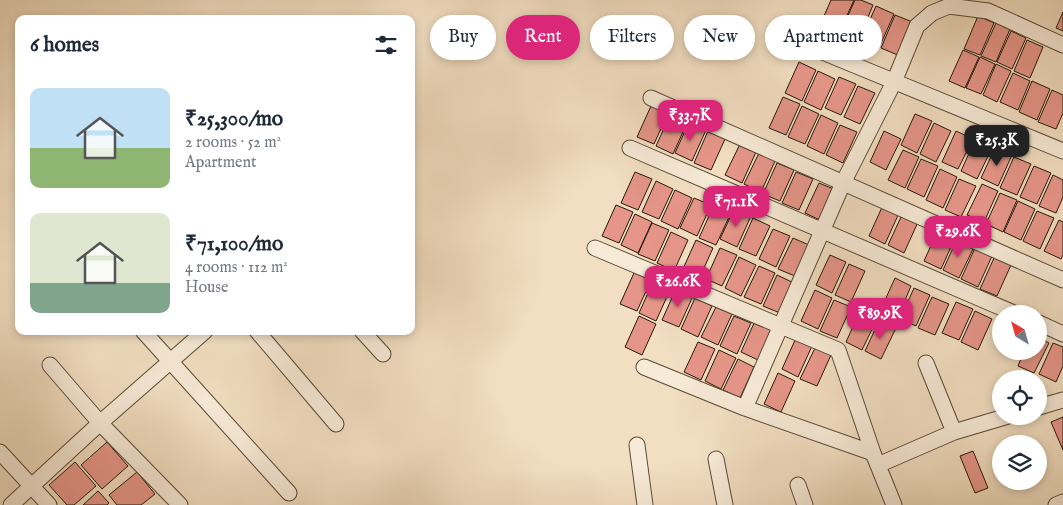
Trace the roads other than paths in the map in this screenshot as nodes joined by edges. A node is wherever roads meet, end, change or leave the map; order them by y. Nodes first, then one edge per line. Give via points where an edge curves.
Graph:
1 (1063, 45) edge
2 (841, 60) edge
3 (894, 82) junction
4 (651, 98) dead end
5 (630, 148) dead end
6 (1063, 151) edge
7 (843, 183) junction
8 (822, 231) junction
9 (595, 248) dead end
10 (1063, 280) edge
11 (995, 305) edge
12 (781, 326) junction
13 (1048, 328) edge
14 (1063, 334) edge
15 (147, 335) edge
16 (200, 335) edge
17 (261, 335) edge
18 (366, 335) edge
19 (383, 354) dead end
20 (170, 360) junction
21 (926, 363) dead end
22 (50, 365) dead end
23 (644, 367) dead end
24 (1063, 400) edge
25 (1047, 405) edge
26 (745, 408) junction
27 (992, 421) edge
28 (100, 423) junction
29 (336, 424) dead end
30 (954, 432) junction
31 (637, 445) dead end
32 (0, 452) edge
33 (716, 459) dead end
34 (875, 459) junction
35 (798, 485) dead end
36 (31, 487) junction
37 (289, 492) dead end
38 (1063, 502) edge
39 (11, 505) edge
40 (49, 505) edge
41 (180, 505) edge
42 (645, 505) edge
43 (725, 505) edge
44 (804, 505) edge
45 (894, 505) edge
46 (1056, 505) edge

1 - 3 street via 988,11 949,6 932,13 917,26
2 - 3 street
3 - 6 street
3 - 7 street
4 - 7 street
5 - 8 street
7 - 8 street
7 - 10 street
8 - 11 street
8 - 12 street
9 - 12 street
12 - 26 street
12 - 34 street via 838,350
13 - 14 street
15 - 20 street
16 - 20 street
17 - 29 street
18 - 19 street
20 - 28 street
20 - 37 street
21 - 30 street
22 - 28 street
23 - 26 street
24 - 25 street
26 - 34 street
27 - 30 street
28 - 36 street
28 - 41 street
30 - 34 street
31 - 42 street
32 - 36 street
33 - 43 street
34 - 45 street
35 - 44 street
36 - 39 street
36 - 40 street
38 - 46 street

